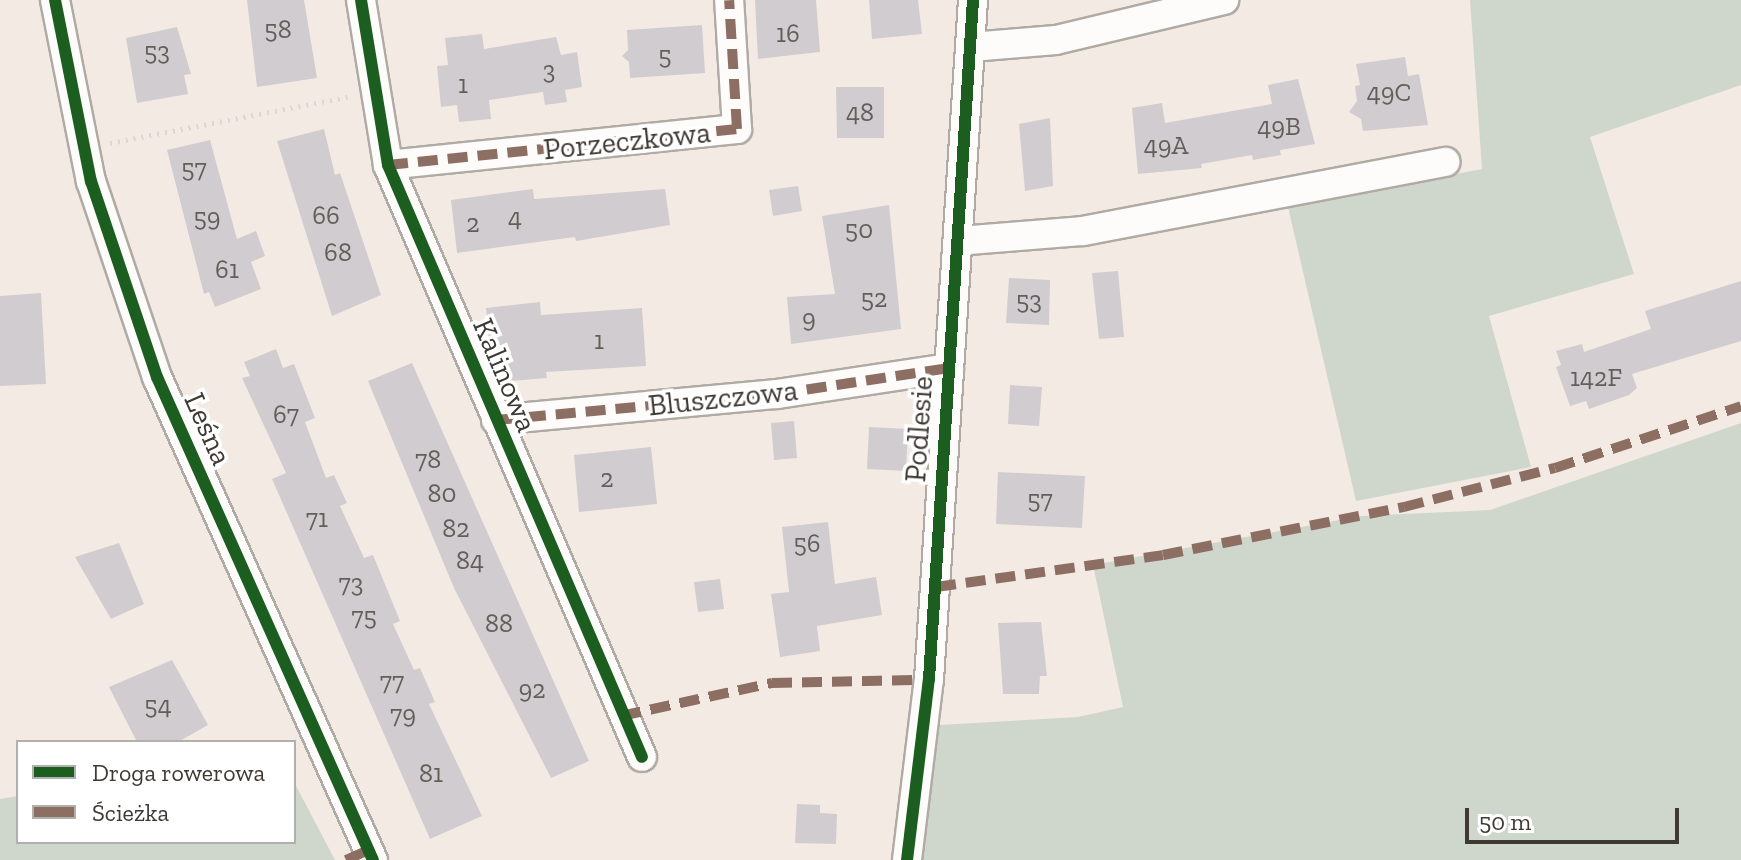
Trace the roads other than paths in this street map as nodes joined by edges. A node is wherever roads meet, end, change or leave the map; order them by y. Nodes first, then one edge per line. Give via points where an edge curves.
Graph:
1 (55, 0) edge
2 (361, 0) edge
3 (729, 0) edge
4 (973, 0) edge
5 (1224, 0) edge
6 (971, 47) junction
7 (1446, 162) dead end
8 (388, 165) junction
9 (958, 241) junction
10 (949, 368) junction
11 (496, 420) junction
12 (642, 757) dead end
13 (373, 860) edge
14 (907, 860) edge

1 - 13 street, Leśna via 84,148 157,377
2 - 8 street, Kalinowa
3 - 8 street, Porzeczkowa via 737,129
4 - 6 street, Podlesie
5 - 6 street via 1056,40
6 - 9 street, Podlesie
7 - 9 street via 1083,231
8 - 11 street, Kalinowa
9 - 10 street, Podlesie
10 - 11 street, Bluszczowa via 777,394
10 - 14 street, Podlesie via 929,679
11 - 12 street, Kalinowa

